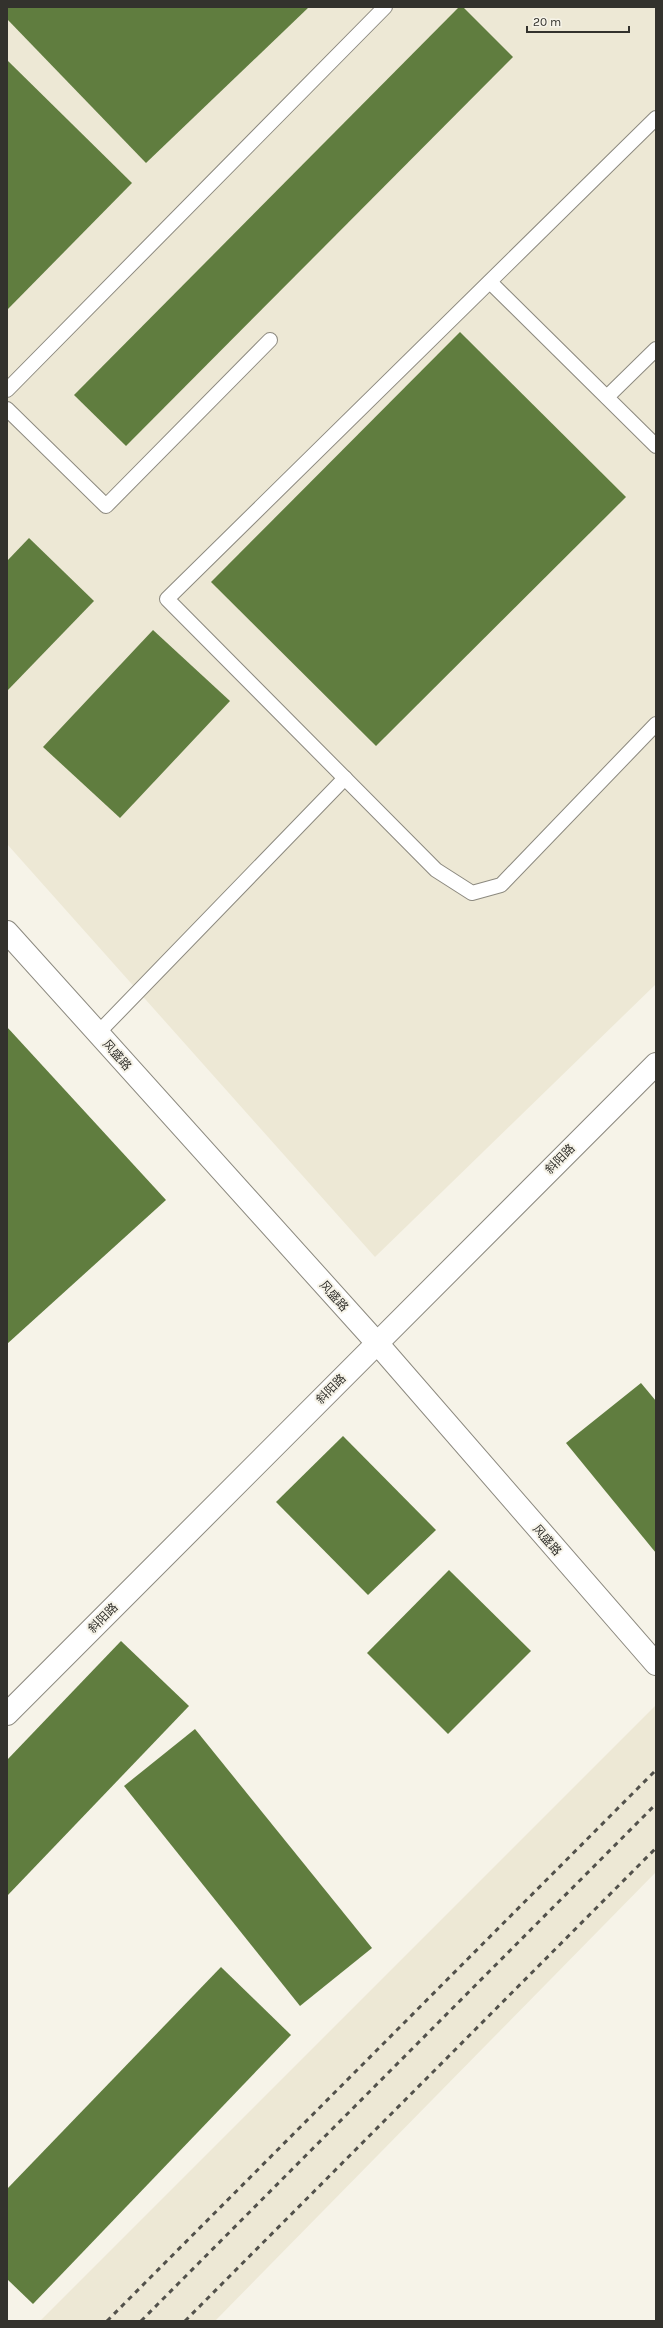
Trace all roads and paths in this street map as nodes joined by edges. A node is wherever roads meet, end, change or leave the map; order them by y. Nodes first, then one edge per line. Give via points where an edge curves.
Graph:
1 (385, 7) edge
2 (656, 118) edge
3 (490, 282) junction
4 (270, 340) dead end
5 (656, 349) edge
6 (7, 390) edge
7 (606, 397) junction
8 (7, 409) edge
9 (656, 446) edge
10 (656, 724) edge
11 (345, 778) junction
12 (7, 932) edge
13 (98, 1033) junction
14 (656, 1064) edge
15 (377, 1344) junction
16 (656, 1664) edge
17 (7, 1714) edge

1 - 6 lane
2 - 3 lane
3 - 7 lane
3 - 11 lane via 167,599
4 - 8 lane via 106,506
5 - 7 lane
7 - 9 lane
10 - 11 lane via 501,885 472,893 436,870
11 - 13 lane
12 - 13 street, 风盛路
13 - 15 street, 风盛路
14 - 15 street, 斜阳路
15 - 16 street, 风盛路
15 - 17 street, 斜阳路

